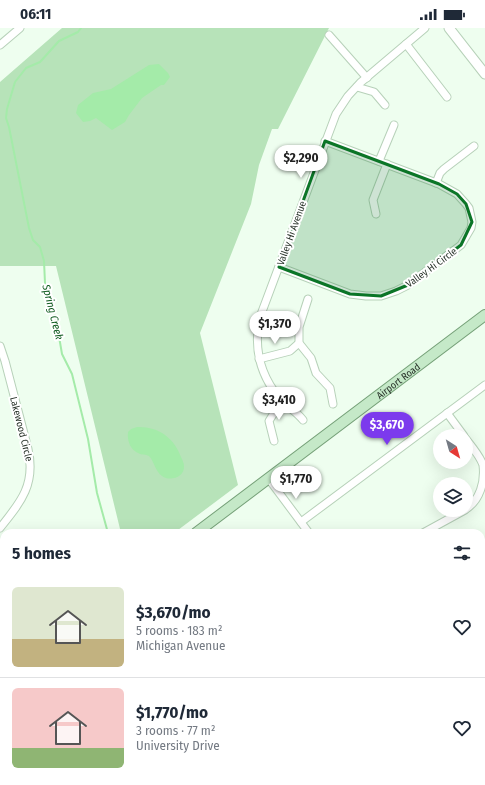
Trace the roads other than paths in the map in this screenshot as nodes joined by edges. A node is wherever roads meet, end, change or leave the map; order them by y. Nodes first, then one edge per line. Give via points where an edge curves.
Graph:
1 (449, 28) edge
2 (17, 29) edge
3 (421, 30) edge
4 (329, 35) dead end
5 (406, 44) junction
6 (0, 45) edge
7 (485, 74) edge
8 (367, 78) junction
9 (357, 87) junction
10 (447, 97) dead end
11 (385, 105) dead end
12 (394, 125) dead end
13 (325, 141) junction
14 (474, 146) dead end
15 (379, 161) junction
16 (387, 164) junction
17 (436, 183) junction
18 (376, 214) dead end
19 (279, 267) junction
20 (308, 299) dead end
21 (485, 315) edge
22 (299, 344) junction
23 (0, 346) edge
24 (259, 359) junction
25 (485, 385) edge
26 (282, 400) junction
27 (333, 404) dead end
28 (447, 413) junction
29 (303, 420) dead end
30 (459, 429) edge
31 (274, 441) dead end
32 (473, 449) edge
33 (268, 478) junction
34 (473, 504) edge
35 (452, 517) edge
36 (301, 522) junction
37 (0, 528) edge
38 (202, 529) edge
39 (306, 529) edge
40 (430, 529) edge

1 - 7 main road
2 - 6 street
3 - 5 street, Valley Hi Avenue
4 - 8 street
5 - 8 street, Valley Hi Avenue
5 - 10 street
8 - 9 street, Valley Hi Avenue
9 - 11 street via 374,92
9 - 13 street, Valley Hi Avenue via 336,114
12 - 15 street
13 - 15 street, Valley Hi Circle
13 - 19 street, Valley Hi Avenue
14 - 17 street via 444,169
15 - 16 street, Valley Hi Circle
16 - 17 street, Valley Hi Circle
16 - 18 street via 373,200
17 - 19 street, Valley Hi Circle via 457,194 466,204 471,228 461,245 402,288 381,296 350,294
19 - 24 street, Valley Hi Avenue via 258,326
20 - 22 street via 299,327
21 - 33 main road, Airport Road
22 - 24 street via 290,352
22 - 27 street via 311,358 316,373 330,388
23 - 37 street, Lakewood Circle via 31,461 31,472 24,494
24 - 26 street, Valley Hi Avenue via 271,387
25 - 28 street
26 - 29 street, Valley Hi Avenue
26 - 31 street via 269,420
28 - 30 street
28 - 36 street
32 - 34 street via 481,460 484,472 479,496
33 - 36 street
33 - 38 main road, Airport Road
35 - 40 street
36 - 39 street

